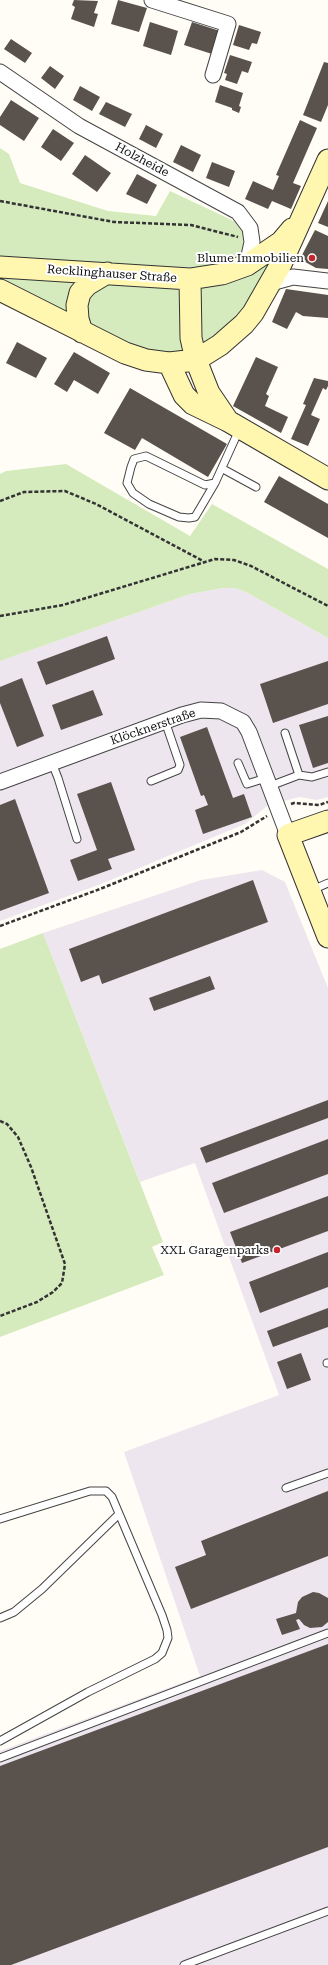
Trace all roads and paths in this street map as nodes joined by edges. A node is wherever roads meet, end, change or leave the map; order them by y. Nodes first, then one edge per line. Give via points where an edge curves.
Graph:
1 (161, 2) edge
2 (0, 72) edge
3 (213, 75) dead end
4 (328, 160) edge
5 (0, 201) edge
6 (303, 217) junction
7 (252, 242) junction
8 (247, 265) junction
9 (0, 267) edge
10 (107, 273) junction
11 (190, 279) junction
12 (328, 281) edge
13 (271, 283) junction
14 (0, 290) edge
15 (82, 332) junction
16 (196, 360) junction
17 (170, 363) junction
18 (234, 424) junction
19 (223, 469) junction
20 (328, 478) edge
21 (215, 483) junction
22 (256, 487) dead end
23 (0, 501) edge
24 (204, 562) junction
25 (328, 606) edge
26 (0, 616) edge
27 (165, 721) junction
28 (285, 734) dead end
29 (52, 763) junction
30 (238, 763) dead end
31 (328, 772) edge
32 (298, 775) junction
33 (151, 781) dead end
34 (0, 782) edge
35 (268, 782) junction
36 (328, 802) edge
37 (279, 811) junction
38 (328, 821) edge
39 (288, 835) junction
40 (77, 839) dead end
41 (319, 887) edge
42 (0, 926) edge
43 (328, 937) edge
44 (0, 1121) edge
45 (0, 1316) edge
46 (328, 1472) edge
47 (286, 1488) dead end
48 (119, 1514) junction
49 (0, 1519) edge
50 (0, 1618) edge
51 (328, 1633) edge
52 (0, 1741) edge
53 (0, 1758) edge
54 (328, 1911) edge
55 (184, 1965) edge

1 - 3 street via 228,24
2 - 7 street, Holzheide via 79,126 238,212 250,228
4 - 6 main road
5 - 7 path via 114,222 191,225
6 - 8 main road via 281,242
6 - 13 main road
7 - 8 street, Holzheide
8 - 11 main road via 222,274
9 - 10 main road, Recklinghauser Straße
10 - 11 main road, Recklinghauser Straße
10 - 15 main road via 86,285 80,293 77,305
11 - 16 main road, Recklinghauser Straße via 192,338
12 - 13 street via 293,277
13 - 16 main road via 244,324 220,345
14 - 15 main road
15 - 17 main road via 146,360
16 - 17 main road
16 - 18 main road, Recklinghauser Straße via 209,393
17 - 18 main road, Recklinghauser Straße via 184,395 194,404
18 - 19 lane
18 - 20 main road, Recklinghauser Straße
19 - 21 lane
19 - 22 lane
21 - 21 lane via 205,486 146,456 134,459 127,483 133,493 149,504 179,517 189,518 195,517
23 - 24 path via 24,492 65,491 96,504
24 - 25 path via 215,559 234,560 251,566
24 - 26 path via 63,605
27 - 29 street, Klöcknerstraße
27 - 33 lane via 180,765 178,770
27 - 35 street, Klöcknerstraße via 201,710 221,711 234,717 242,722 249,732
28 - 32 lane
29 - 34 street, Klöcknerstraße
29 - 40 lane
30 - 35 lane via 247,784
31 - 32 lane via 312,777
32 - 35 lane
35 - 37 street, Klöcknerstraße
36 - 37 path via 319,805 294,803
37 - 39 street, Klöcknerstraße
37 - 42 path via 262,818 241,832
38 - 39 main road
39 - 41 main road
41 - 43 main road
44 - 45 path via 7,1124 18,1137 65,1264 62,1283 53,1292 37,1302
46 - 47 lane
48 - 49 lane via 110,1494 100,1490
48 - 50 lane via 42,1589 14,1612
48 - 52 lane via 162,1615 167,1630 166,1647 155,1659 88,1692
51 - 53 lane
54 - 55 lane

